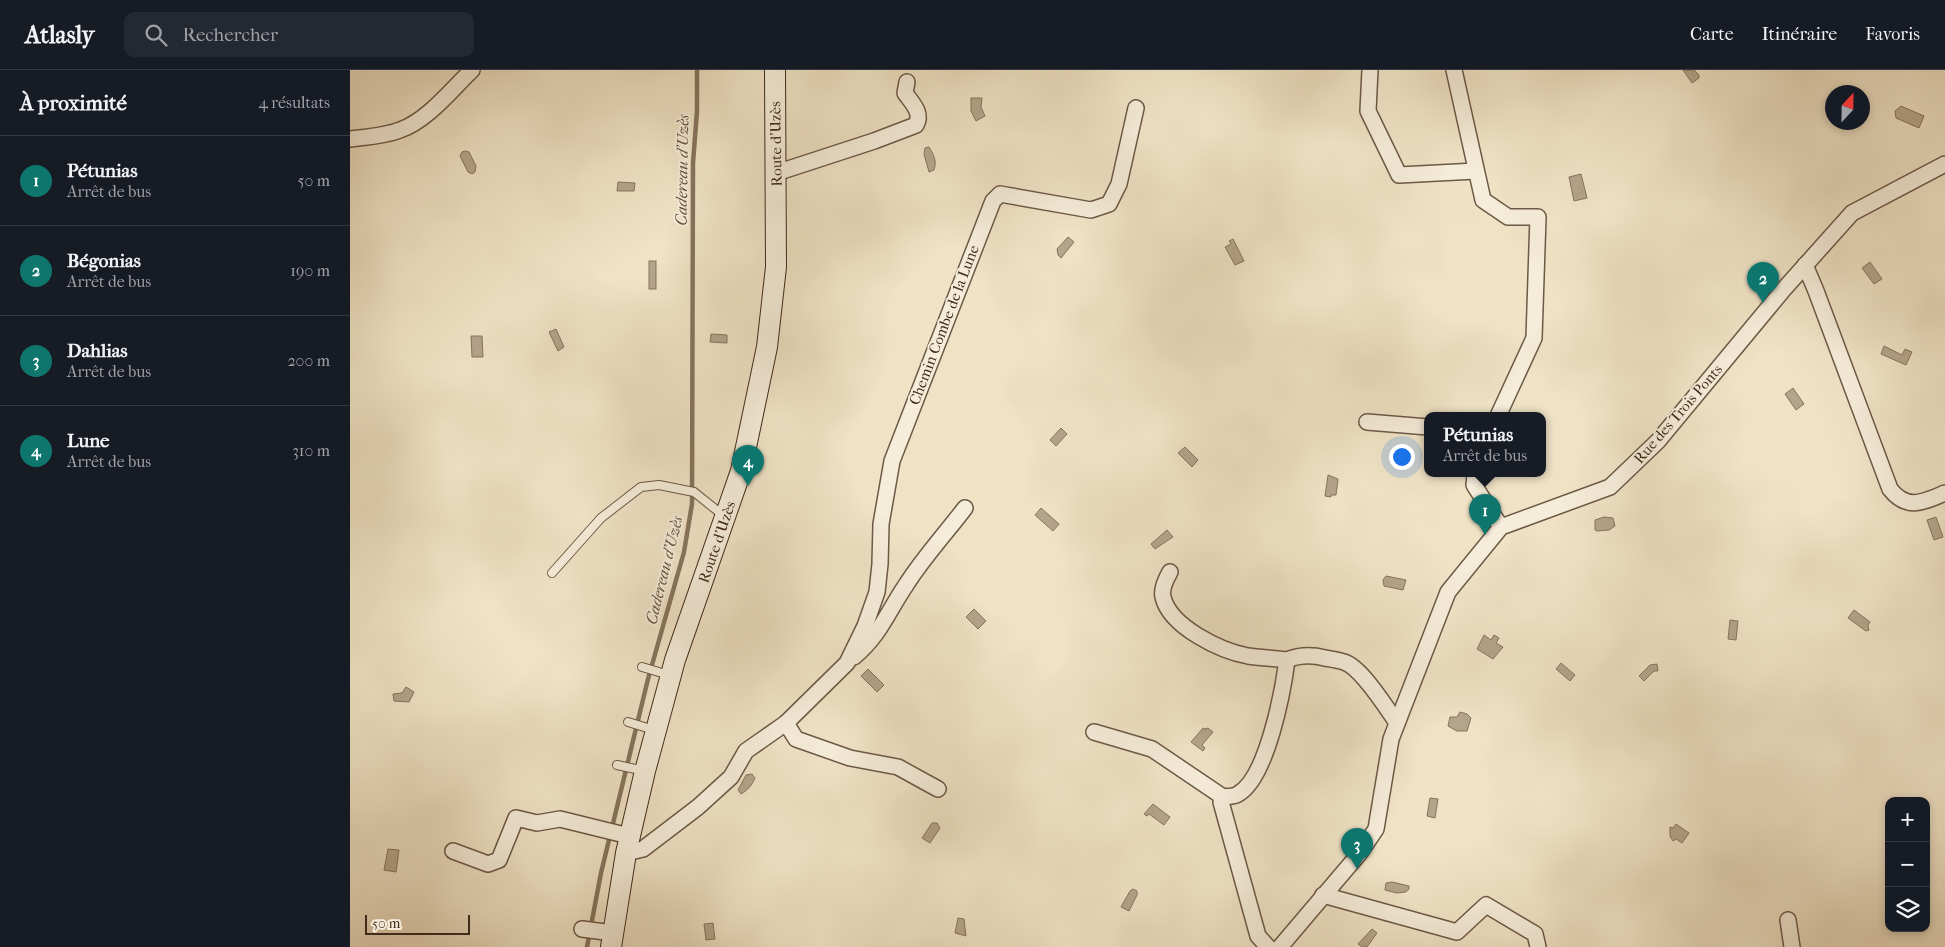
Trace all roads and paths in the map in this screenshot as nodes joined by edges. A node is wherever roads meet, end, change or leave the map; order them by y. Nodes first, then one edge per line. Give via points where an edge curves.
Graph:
1 (472, 70) edge
2 (774, 70) edge
3 (1370, 70) edge
4 (1454, 70) edge
5 (907, 82) dead end
6 (1136, 108) dead end
7 (350, 139) edge
8 (1945, 164) edge
9 (1476, 171) junction
10 (776, 173) junction
11 (1805, 265) junction
12 (1500, 412) edge
13 (1367, 422) dead end
14 (1424, 427) edge
15 (1475, 477) edge
16 (1945, 493) edge
17 (965, 508) dead end
18 (726, 517) junction
19 (1501, 527) junction
20 (1170, 572) dead end
21 (552, 573) dead end
22 (1287, 660) junction
23 (847, 663) junction
24 (642, 666) dead end
25 (665, 674) junction
26 (628, 722) dead end
27 (786, 723) junction
28 (1397, 723) junction
29 (651, 729) junction
30 (1094, 732) dead end
31 (617, 765) dead end
32 (640, 770) junction
33 (938, 789) dead end
34 (1223, 797) junction
35 (625, 841) junction
36 (453, 851) dead end
37 (1323, 895) junction
38 (1788, 920) dead end
39 (582, 929) dead end
40 (608, 937) edge
41 (1268, 947) edge
42 (1280, 947) edge
43 (1538, 947) edge
44 (1792, 947) edge

1 - 7 street via 413,125 399,131
2 - 10 main road, Route d'Uzès
3 - 9 street via 1368,111 1399,175
4 - 9 street
5 - 10 street via 905,93 919,113 916,125
6 - 23 street, Chemin Combe de la Lune via 1119,184 1109,204 1091,210 1000,194 992,201 892,461 881,524 877,592
8 - 11 street, Rue des Trois Ponts via 1852,213
9 - 12 street via 1483,200 1508,217 1538,217 1534,338
10 - 18 main road, Route d'Uzès via 776,267 767,347 741,471
11 - 16 street via 1890,489 1903,500 1922,504
11 - 19 street, Rue des Trois Ponts via 1658,441 1610,487
13 - 14 street
15 - 19 street via 1474,485
17 - 23 street, Chemin Combe de la Lune via 906,585 884,624 865,648
18 - 21 lane via 694,492 659,485 641,487 601,518
18 - 25 main road, Route d'Uzès via 675,660
19 - 28 street via 1448,592
20 - 22 street via 1162,596 1169,613 1186,628 1213,644 1248,656
22 - 28 street via 1296,656 1319,656 1345,662 1355,668
22 - 34 street via 1283,692 1266,750 1248,785 1238,795
23 - 27 street, Chemin Combe de la Lune
24 - 25 lane
25 - 29 main road, Route d'Uzès
26 - 29 lane
27 - 33 street via 796,739 850,758 898,767
27 - 35 street, Chemin Combe de la Lune via 746,752 731,777 698,807 643,849
28 - 37 street via 1391,739 1376,829
29 - 32 main road, Route d'Uzès
30 - 34 street via 1152,749
31 - 32 lane
32 - 35 main road, Route d'Uzès
34 - 41 street via 1221,802 1258,936
35 - 36 street via 602,829 560,819 538,823 516,818 499,860 488,864
35 - 40 main road, Route d'Uzès
37 - 42 street
37 - 43 street via 1457,932 1486,906 1535,934
38 - 44 street
39 - 40 street

